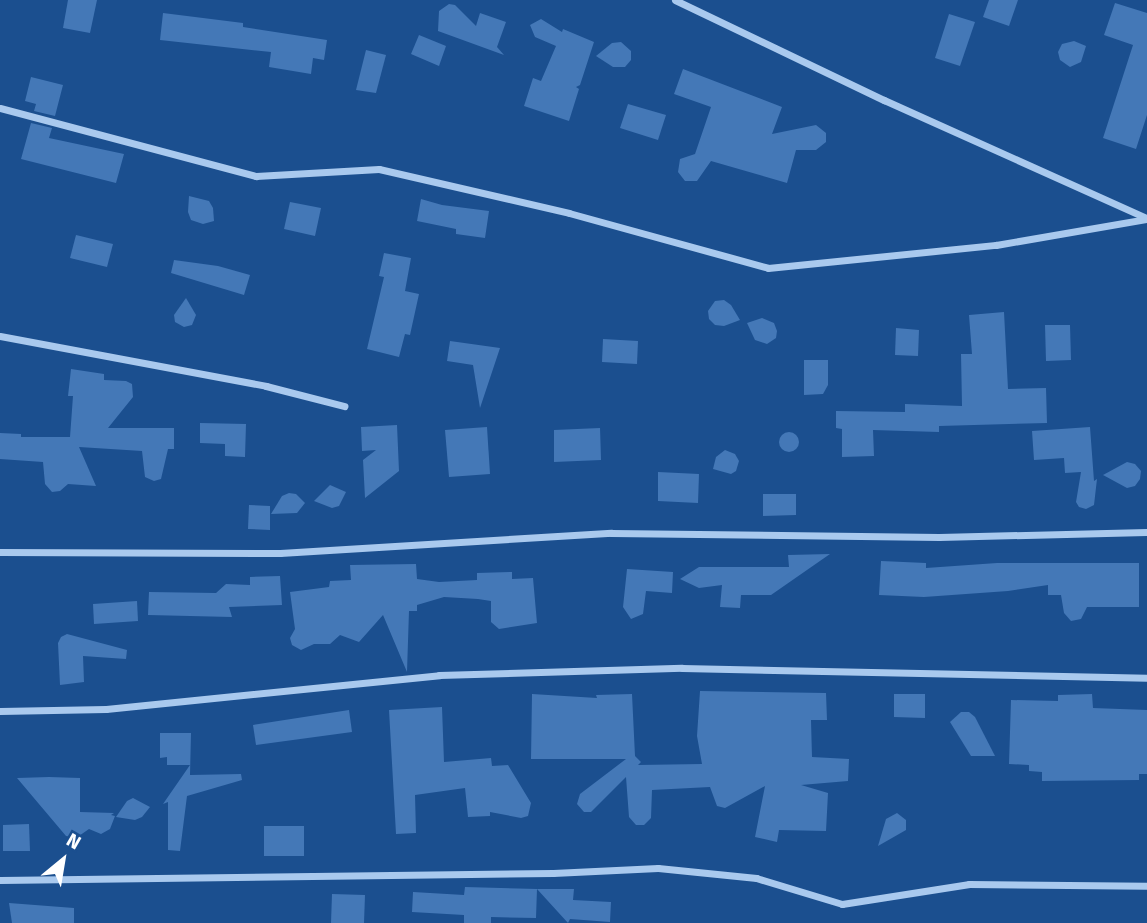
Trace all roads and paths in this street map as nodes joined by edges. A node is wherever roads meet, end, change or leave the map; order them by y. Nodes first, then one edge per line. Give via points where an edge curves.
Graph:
1 (675, 0) edge
2 (0, 108) edge
3 (1147, 219) edge
4 (0, 336) edge
5 (344, 406) dead end
6 (1147, 533) edge
7 (0, 552) edge
8 (1147, 678) edge
9 (0, 711) edge
10 (0, 880) edge
11 (1147, 886) edge

1 - 3 street
2 - 3 street via 256,176 379,169 569,213 768,268 996,245
4 - 5 street via 266,386
6 - 7 street via 939,537 611,533 280,553
8 - 9 street via 682,668 466,674 106,709
10 - 11 street via 658,869 757,878 842,904 969,884

